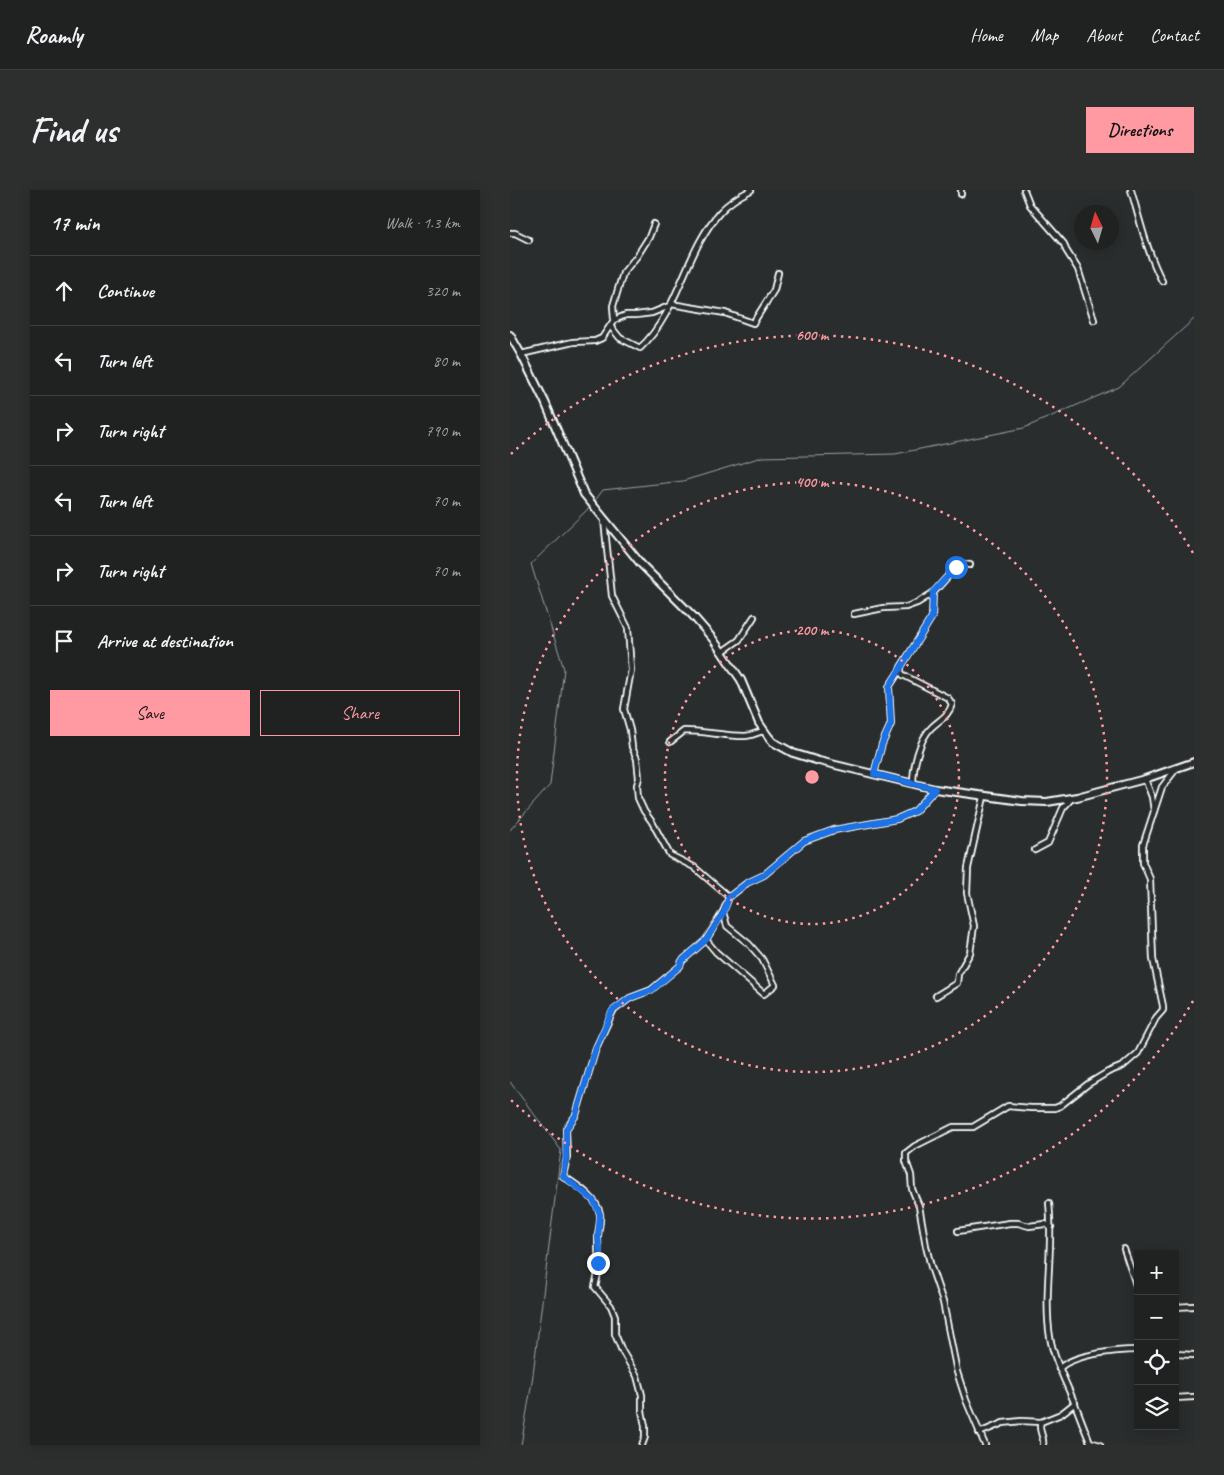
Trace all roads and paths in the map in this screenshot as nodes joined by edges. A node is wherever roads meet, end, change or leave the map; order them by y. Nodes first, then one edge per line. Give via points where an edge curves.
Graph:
1 (751, 190) edge
2 (1024, 190) edge
3 (1131, 190) edge
4 (654, 224) dead end
5 (510, 233) edge
6 (529, 240) dead end
7 (778, 273) dead end
8 (1162, 281) dead end
9 (670, 305) junction
10 (614, 320) junction
11 (1094, 320) dead end
12 (611, 327) junction
13 (510, 335) edge
14 (521, 354) junction
15 (604, 520) junction
16 (970, 565) dead end
17 (933, 592) junction
18 (854, 614) dead end
19 (754, 617) dead end
20 (722, 652) junction
21 (901, 668) junction
22 (764, 731) junction
23 (670, 742) dead end
24 (1194, 762) edge
25 (1176, 768) junction
26 (874, 774) junction
27 (1145, 779) junction
28 (913, 784) junction
29 (935, 789) junction
30 (984, 797) junction
31 (1072, 798) junction
32 (1154, 814) junction
33 (1035, 850) dead end
34 (729, 897) junction
35 (724, 912) junction
36 (706, 940) junction
37 (936, 996) dead end
38 (1049, 1203) dead end
39 (1051, 1227) junction
40 (958, 1231) dead end
41 (1124, 1249) dead end
42 (1134, 1279) edge
43 (1194, 1306) edge
44 (1179, 1307) edge
45 (1134, 1350) edge
46 (1179, 1354) edge
47 (1194, 1355) edge
48 (1059, 1369) junction
49 (1194, 1397) edge
50 (1179, 1398) edge
51 (1075, 1403) junction
52 (1042, 1422) junction
53 (979, 1433) junction
54 (642, 1445) edge
55 (985, 1445) edge
56 (1043, 1445) edge
57 (1100, 1445) edge

1 - 9 street via 736,197 720,212 701,240
2 - 11 street via 1030,205 1064,244 1078,269
3 - 8 street via 1143,236
4 - 10 street via 637,256 622,273
5 - 6 street
7 - 9 street via 774,290 753,323 725,313
9 - 10 street via 652,313 626,315
9 - 12 street via 653,336 640,348 620,338
10 - 12 street
12 - 14 street via 595,341 573,342
13 - 14 street
14 - 15 street via 578,483
15 - 20 street
15 - 34 street via 612,596 628,628 631,670 624,709 637,759 638,798 670,854 694,868
16 - 17 street via 956,567
17 - 18 street via 906,607
17 - 21 street via 932,617
19 - 20 street via 739,640
20 - 22 street via 741,680
21 - 26 street via 889,687 891,724
21 - 28 street via 903,675 948,698 952,704 923,740
22 - 23 street via 747,736 684,731
22 - 26 street via 774,742 793,753
24 - 25 street
25 - 27 street
25 - 32 street via 1162,787
26 - 28 street
27 - 31 street
27 - 32 street
28 - 29 street
29 - 30 street
29 - 34 street via 915,811 897,819 834,830 804,841 764,875
30 - 31 street via 1047,802
30 - 37 street via 968,868 967,894 974,926 970,952 958,974 957,983
31 - 33 street via 1063,808 1048,843
32 - 53 street via 1146,833 1142,857 1150,878 1153,959 1163,1006 1138,1053 1060,1106 1008,1106 973,1127 953,1128 906,1153 912,1190 943,1302 957,1372
34 - 35 street
35 - 36 street
35 - 36 street via 727,926 762,959 775,985 764,994
36 - 54 street via 652,990 630,998 612,1011 596,1048 576,1115 566,1129 563,1176 593,1200 600,1214 599,1274 595,1287 611,1306 615,1316 615,1334 637,1376 645,1426
38 - 39 street
39 - 40 street via 1010,1222
39 - 48 street via 1049,1326
41 - 42 street
43 - 44 street
45 - 48 street via 1071,1360
46 - 47 street
48 - 51 street
49 - 50 street
51 - 52 street
51 - 57 street via 1090,1442
52 - 53 street via 1003,1423
52 - 56 street
53 - 55 street

